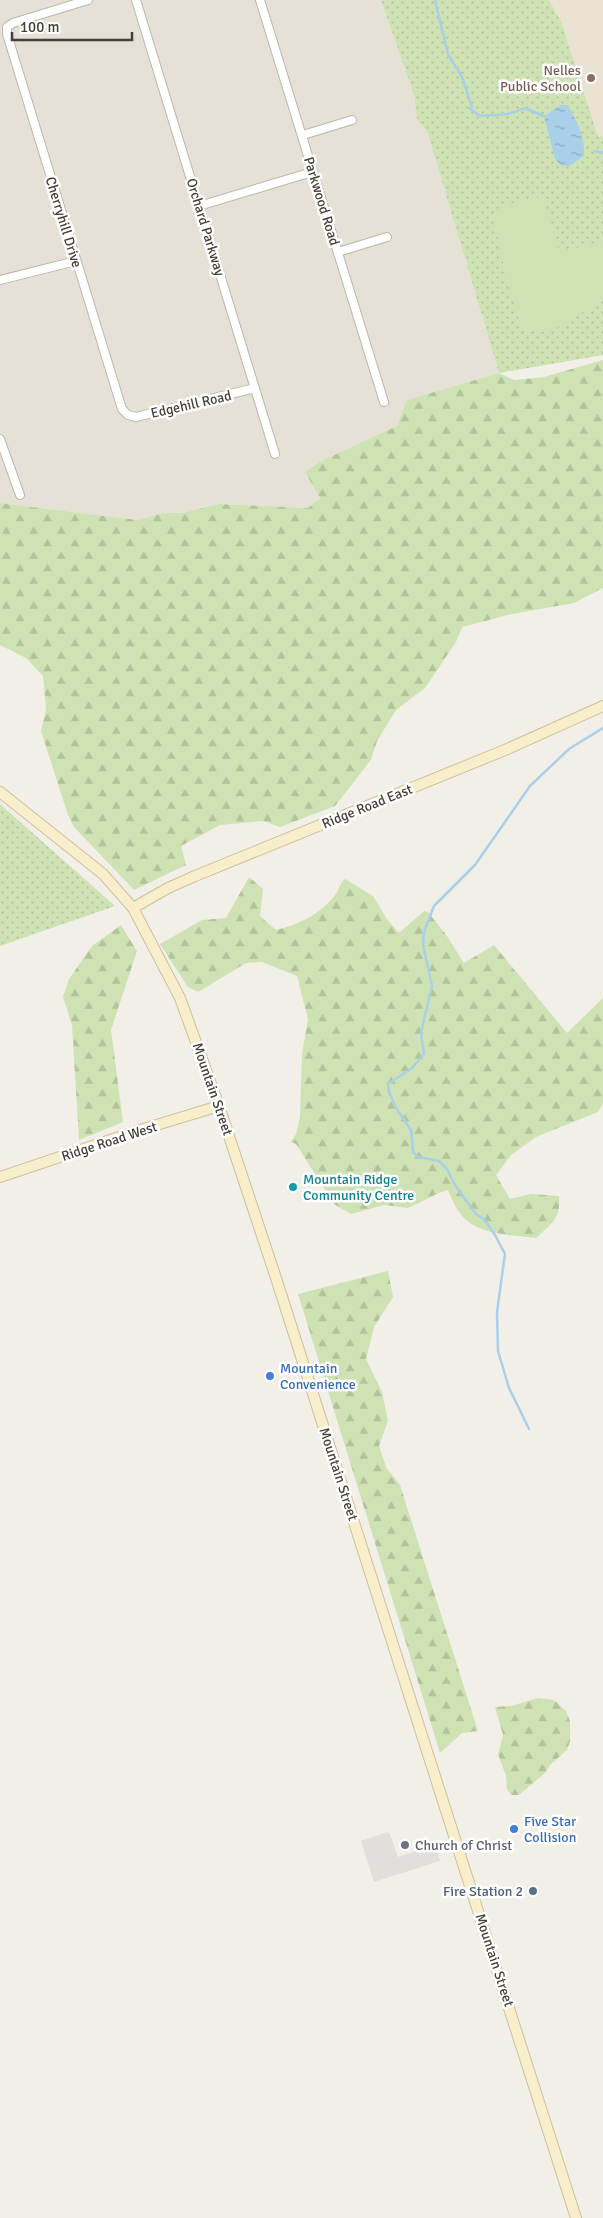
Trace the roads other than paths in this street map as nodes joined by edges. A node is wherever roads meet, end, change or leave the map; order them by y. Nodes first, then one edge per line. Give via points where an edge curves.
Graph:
1 (88, 0) edge
2 (136, 0) edge
3 (260, 0) edge
4 (352, 120) dead end
5 (302, 135) junction
6 (312, 172) junction
7 (199, 206) junction
8 (387, 237) dead end
9 (338, 252) junction
10 (76, 260) junction
11 (0, 280) edge
12 (255, 388) junction
13 (384, 402) dead end
14 (128, 415) joint
15 (0, 439) edge
16 (275, 454) dead end
17 (20, 495) dead end
18 (603, 706) edge
19 (0, 792) edge
20 (133, 908) junction
21 (219, 1106) junction
22 (0, 1177) edge
23 (576, 2218) edge

1 - 10 street, Cherryhill Drive via 13,22 7,27
2 - 7 street, Orchard Parkway
3 - 5 street, Parkwood Road
4 - 5 street
5 - 6 street, Parkwood Road
6 - 7 street
6 - 9 street, Parkwood Road
7 - 12 street, Orchard Parkway
8 - 9 street
9 - 13 street, Parkwood Road
10 - 11 street
10 - 14 street, Cherryhill Drive via 122,409
12 - 14 street, Edgehill Road via 136,417
12 - 16 street, Orchard Parkway
15 - 17 street
18 - 20 main road, Ridge Road East via 505,750 195,876
19 - 20 main road, Mountain Street via 103,874
20 - 21 main road, Mountain Street via 180,998
21 - 22 main road, Ridge Road West
21 - 23 main road, Mountain Street

